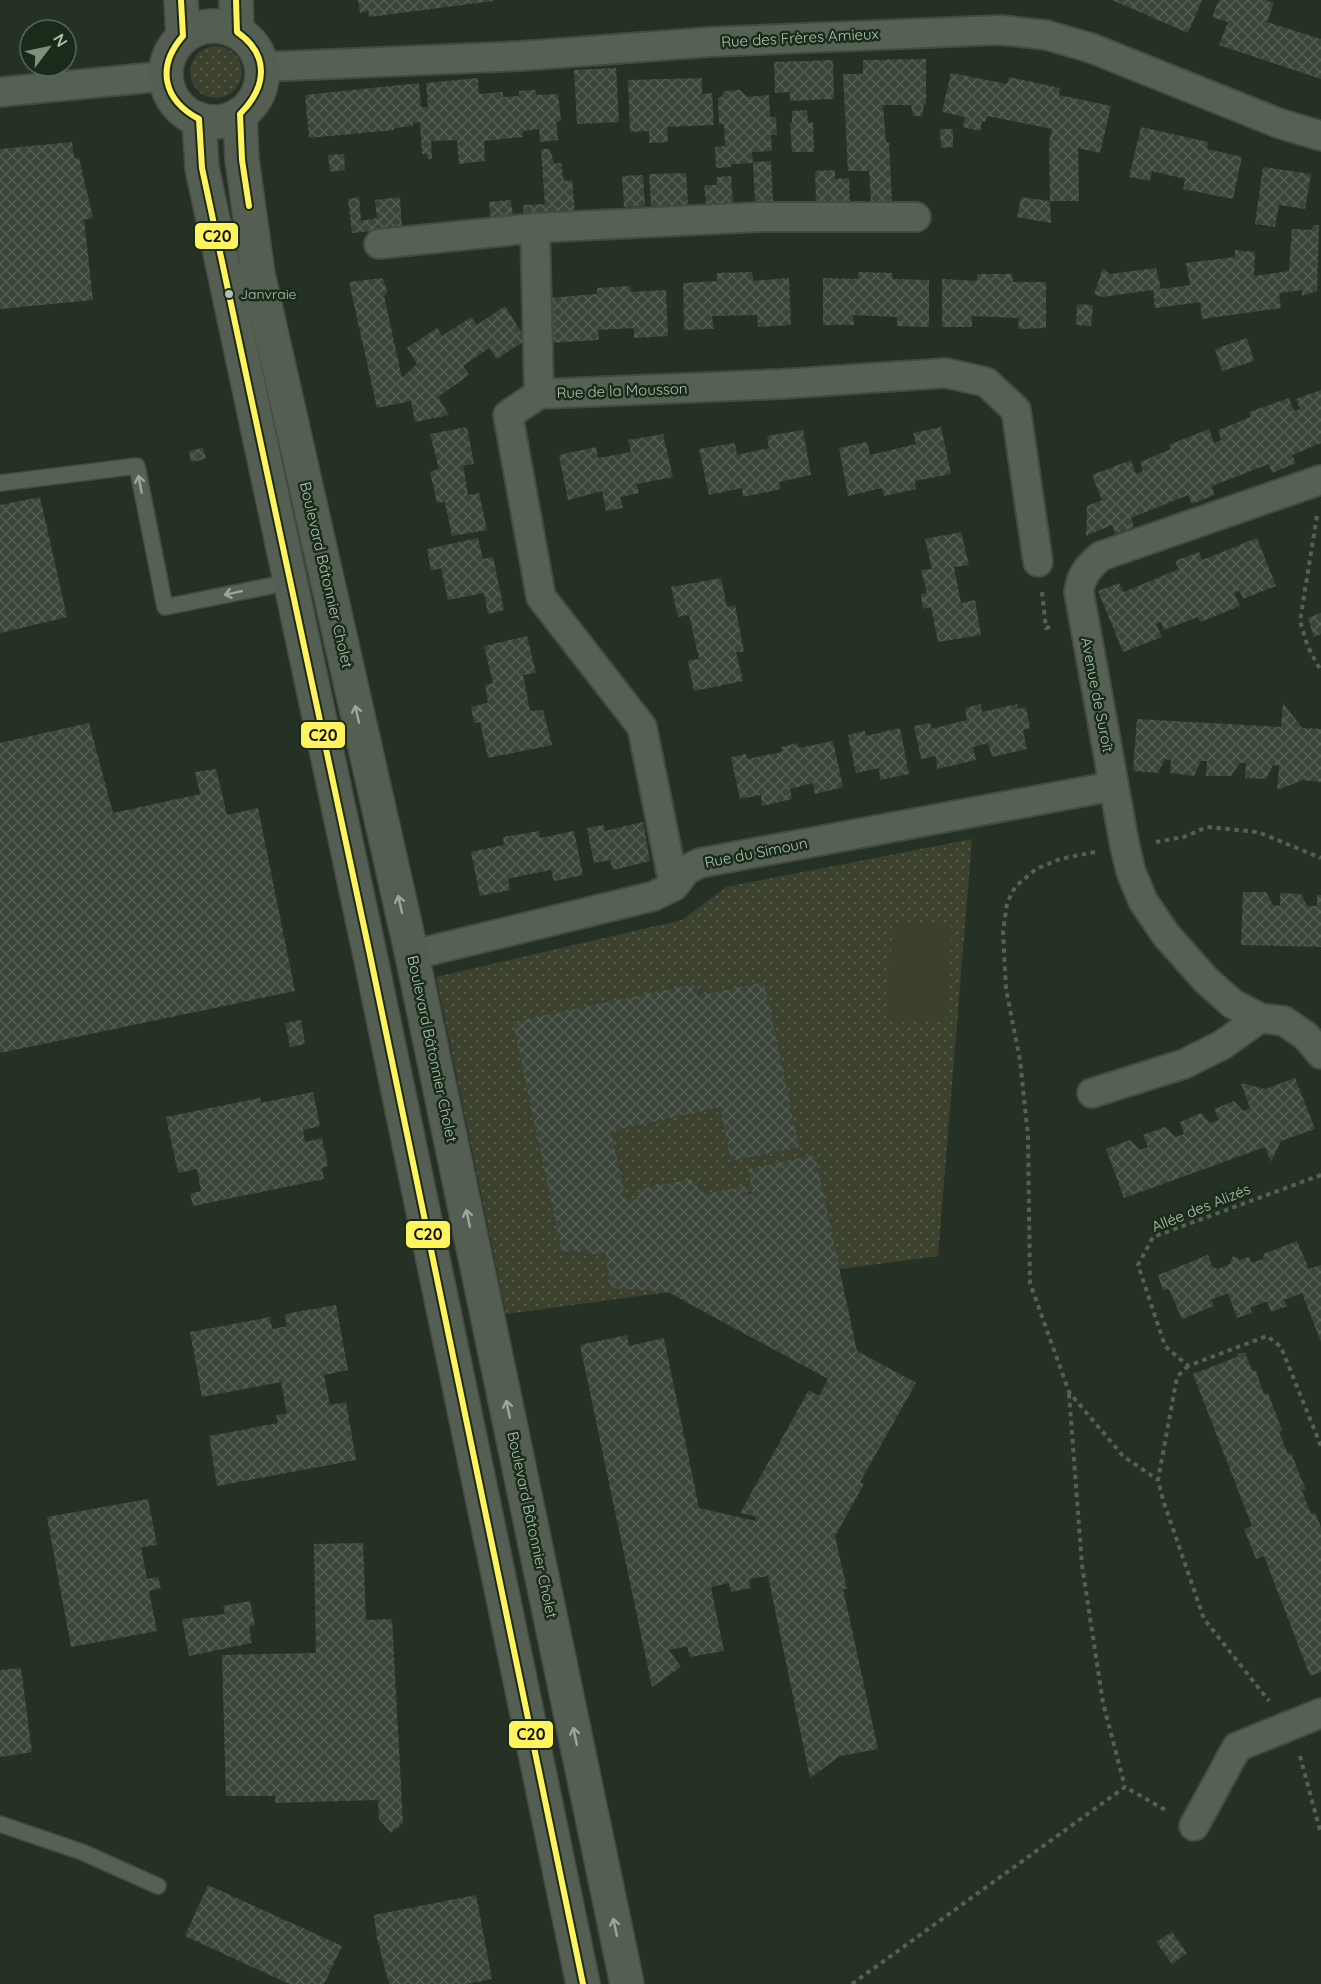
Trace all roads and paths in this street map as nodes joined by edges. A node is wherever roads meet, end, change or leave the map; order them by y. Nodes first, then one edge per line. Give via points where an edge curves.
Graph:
1 (181, 0) edge
2 (236, 0) edge
3 (237, 32) junction
4 (183, 36) junction
5 (261, 67) junction
6 (166, 76) junction
7 (0, 92) edge
8 (240, 114) junction
9 (199, 119) junction
10 (1321, 136) edge
11 (916, 217) dead end
12 (535, 228) junction
13 (379, 244) dead end
14 (539, 394) junction
15 (1320, 480) edge
16 (0, 483) edge
17 (1038, 562) dead end
18 (290, 582) junction
19 (1321, 671) edge
20 (1114, 786) junction
21 (1125, 848) junction
22 (1321, 858) edge
23 (674, 886) junction
24 (412, 955) junction
25 (1260, 1018) junction
26 (1321, 1054) edge
27 (1092, 1093) dead end
28 (1321, 1175) edge
29 (1188, 1366) junction
30 (1069, 1392) junction
31 (1321, 1446) edge
32 (1158, 1480) junction
33 (1321, 1713) edge
34 (1288, 1725) junction
35 (1125, 1787) junction
36 (0, 1824) edge
37 (1194, 1826) joint
38 (1321, 1834) edge
39 (158, 1886) dead end
40 (583, 1984) edge
41 (627, 1984) edge
42 (852, 1984) edge

1 - 4 street
2 - 3 street
3 - 4 street via 211,25
3 - 5 street via 255,48
4 - 6 street via 168,57
5 - 8 street via 258,93
5 - 10 street, Rue des Frères Amieux via 1000,30 1046,35 1091,48 1278,123
6 - 7 street
6 - 9 street via 178,105
8 - 9 street via 222,121
24 -> 8 street, Boulevard Bâtonnier Cholet via 258,274 242,160
9 - 18 street via 202,168
11 - 12 street via 760,217
12 - 13 street
12 - 14 street
14 - 17 street, Rue de la Mousson via 946,373 986,382 1016,410
14 - 23 street, Rue de la Mousson via 508,415 541,597 642,727
15 - 19 path via 1316,534 1300,621
15 - 20 street, Avenue de Suroît via 1111,552 1085,571 1080,602
18 -> 16 lane via 165,608 137,466
18 - 40 street
20 - 21 street, Avenue de Suroît
20 - 23 street, Rue du Simoun via 700,863 686,870
21 - 22 path via 1184,837 1207,827 1258,832
21 - 25 street, Avenue de Suroît via 1143,901 1166,936 1233,1004
21 - 30 path via 1074,855 1036,869 1015,887 1007,903 1004,932 1006,989 1020,1060 1028,1136 1030,1283
23 - 24 street, Rue du Simoun via 654,896
41 -> 24 street, Boulevard Bâtonnier Cholet
25 - 26 street, Avenue de Suroît via 1284,1021 1306,1036
25 - 27 street via 1222,1045 1184,1064
28 - 29 path, Allée des Alizés via 1153,1237 1138,1265 1165,1346
29 - 31 path via 1267,1336 1281,1347
29 - 32 path via 1177,1377
30 - 32 path via 1123,1456
30 - 35 path via 1082,1566 1103,1703
32 - 34 path via 1204,1619
33 - 34 street
34 - 37 street via 1237,1748
34 - 38 path
35 - 37 path
35 - 42 path
36 - 39 lane via 82,1852

